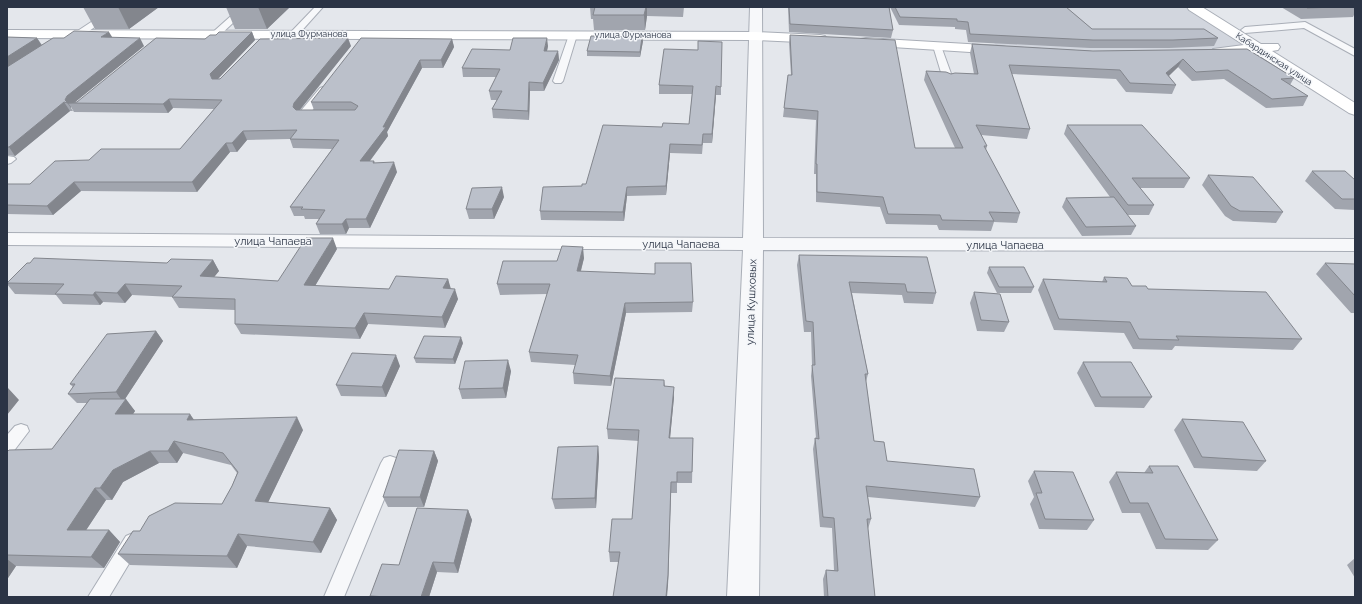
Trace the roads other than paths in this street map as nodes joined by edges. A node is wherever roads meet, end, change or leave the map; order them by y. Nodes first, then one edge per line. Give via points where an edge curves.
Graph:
1 (119, 7) edge
2 (246, 7) edge
3 (319, 7) edge
4 (756, 7) edge
5 (1193, 7) edge
6 (1209, 7) edge
7 (1245, 30) junction
8 (7, 34) edge
9 (73, 34) junction
10 (166, 34) junction
11 (216, 34) junction
12 (270, 34) junction
13 (294, 34) junction
14 (367, 34) junction
15 (573, 35) junction
16 (755, 36) junction
17 (830, 40) edge
18 (852, 41) edge
19 (55, 42) edge
20 (155, 44) edge
21 (258, 45) edge
22 (937, 46) junction
23 (357, 47) edge
24 (1273, 47) junction
25 (1257, 48) junction
26 (1015, 50) edge
27 (1206, 53) edge
28 (1355, 53) edge
29 (948, 79) edge
30 (558, 81) dead end
31 (328, 84) edge
32 (1355, 98) edge
33 (1355, 110) edge
34 (325, 115) edge
35 (7, 239) edge
36 (753, 244) junction
37 (1355, 245) edge
38 (21, 430) dead end
39 (7, 447) edge
40 (390, 462) dead end
41 (142, 528) edge
42 (98, 597) edge
43 (334, 597) edge
44 (744, 597) edge

1 - 9 lane
2 - 11 lane
3 - 13 lane
4 - 16 street, улица Кушховых
5 - 25 street, Кабардинская улица
6 - 7 street, Кабардинская улица
7 - 24 street, Кабардинская улица
7 - 28 lane via 1305,25
8 - 9 street, улица Фурманова
9 - 10 street, улица Фурманова
9 - 19 lane
10 - 11 street, улица Фурманова
10 - 20 lane
11 - 12 street, улица Фурманова
12 - 13 street, улица Фурманова
12 - 21 lane
13 - 14 street, улица Фурманова
14 - 15 street, улица Фурманова
14 - 23 lane
15 - 16 street, улица Фурманова
15 - 30 lane
16 - 17 street, улица Фурманова
16 - 36 street, улица Кушховых
18 - 22 street
22 - 26 street
22 - 29 lane
24 - 25 street
24 - 32 street, Кабардинская улица
25 - 27 street
25 - 33 street, Кабардинская улица
31 - 34 lane via 303,115
35 - 36 street, улица Чапаева
36 - 37 street, улица Чапаева
36 - 44 street, улица Кушховых
38 - 39 lane
40 - 43 lane
41 - 42 lane

